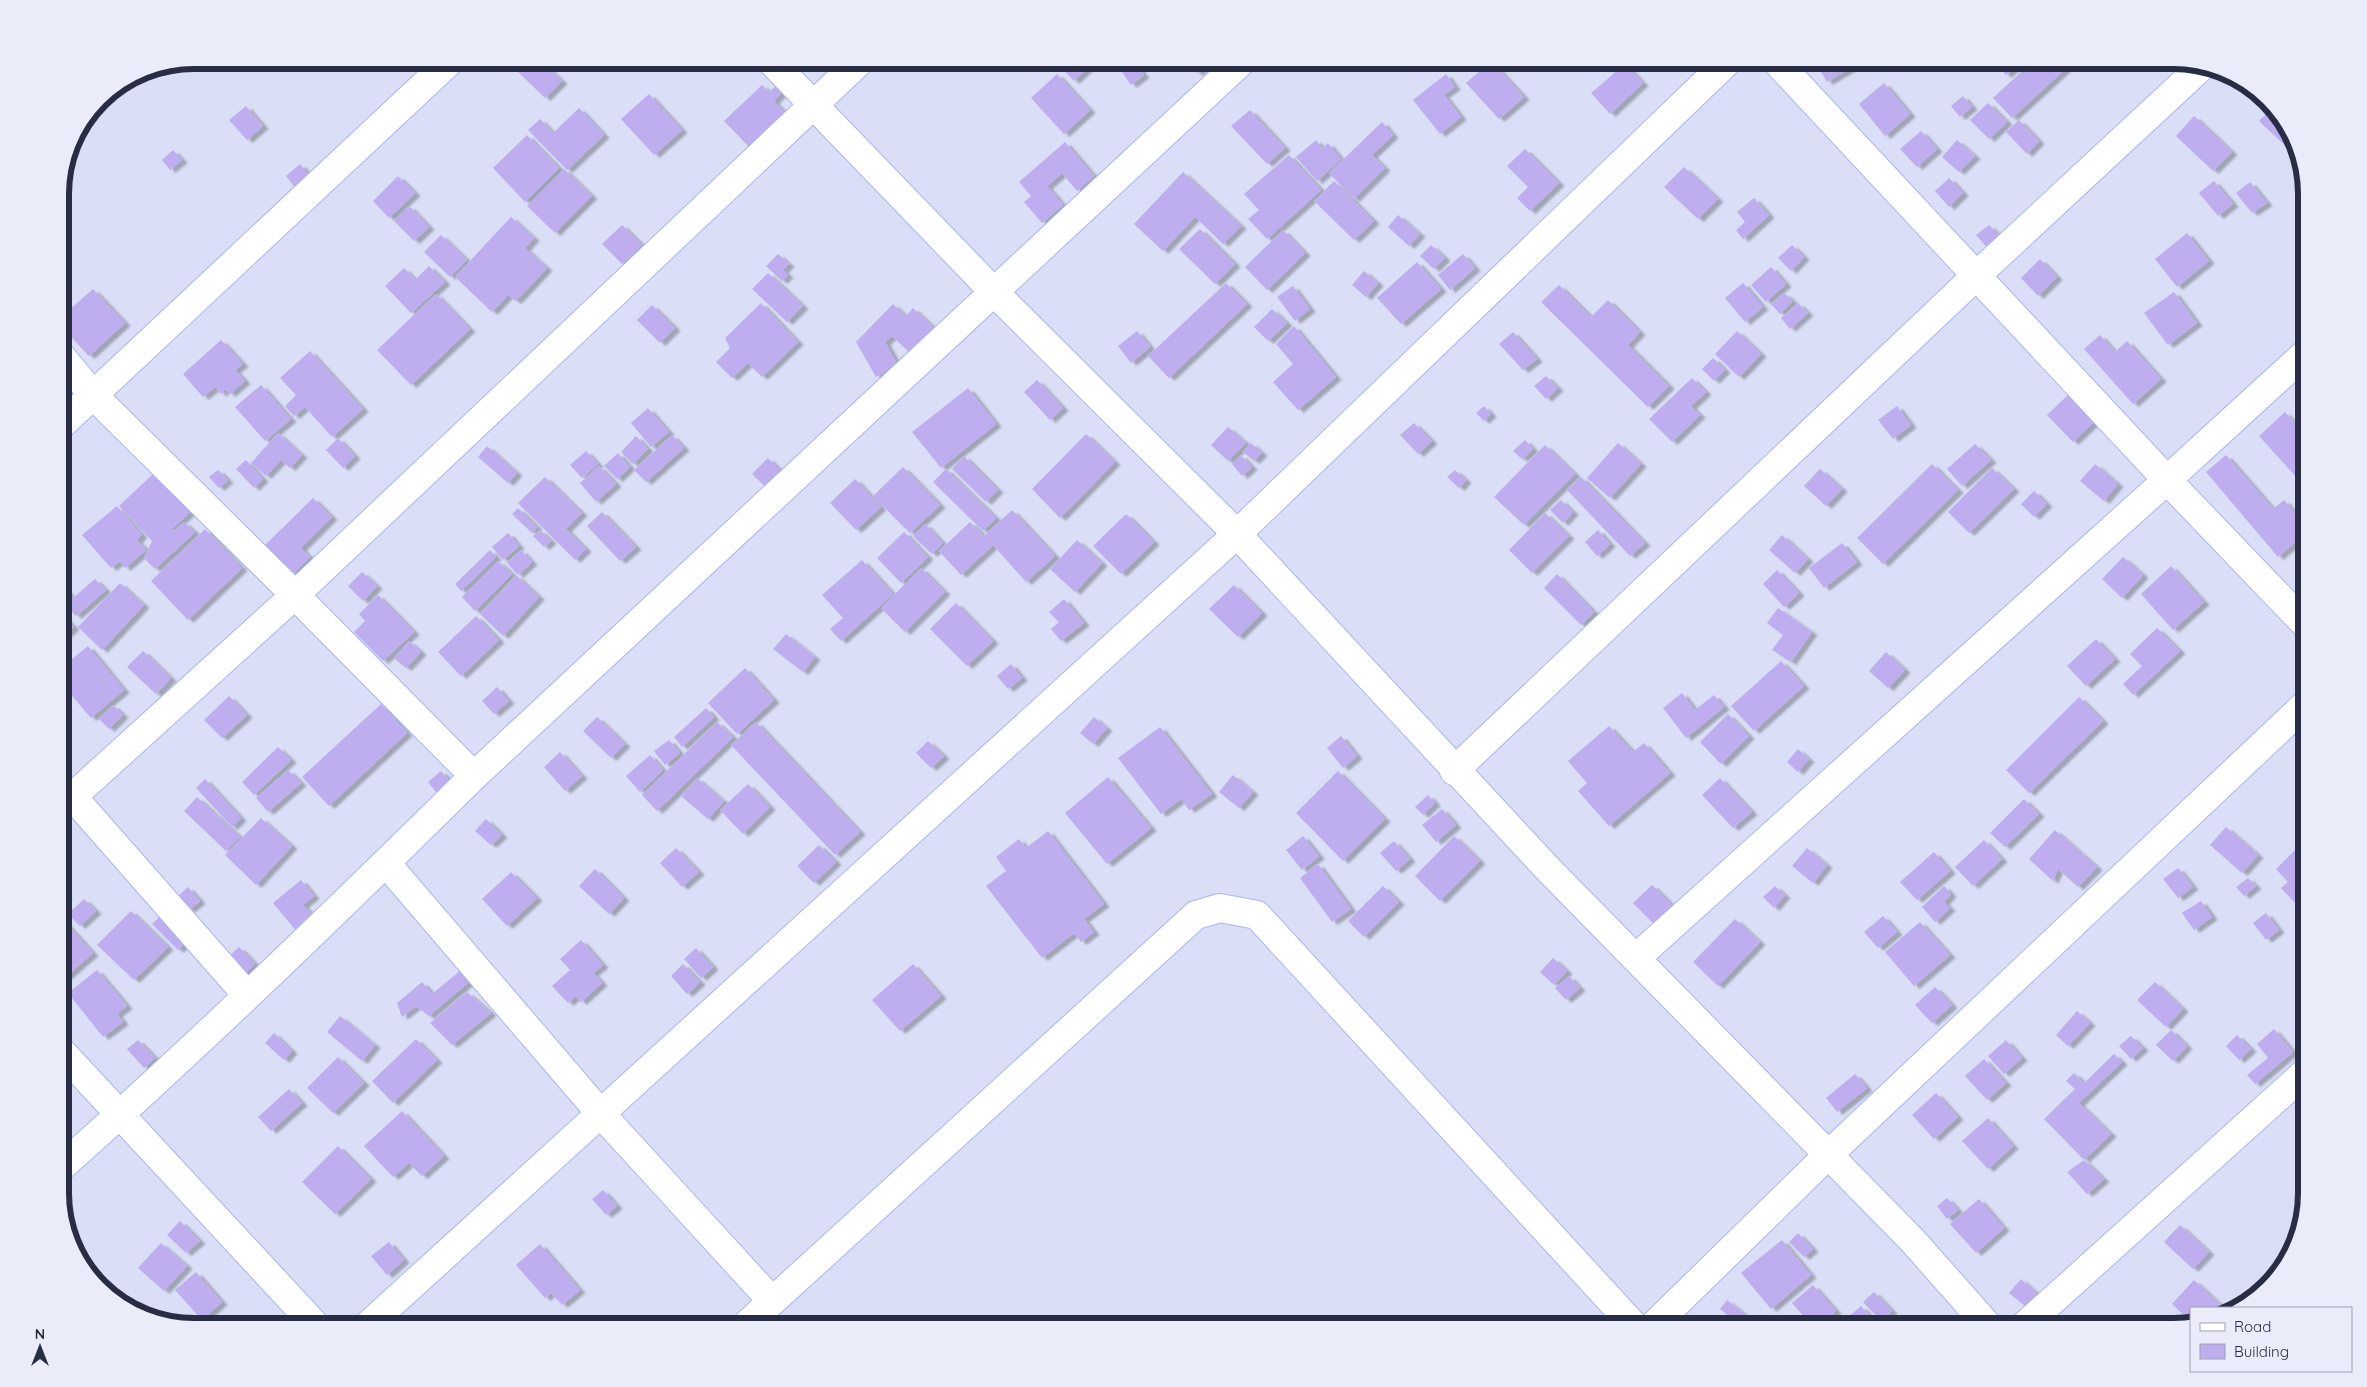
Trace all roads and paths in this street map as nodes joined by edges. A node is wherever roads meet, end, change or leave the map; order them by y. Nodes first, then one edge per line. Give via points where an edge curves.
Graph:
1 (441, 69) edge
2 (779, 69) edge
3 (851, 69) edge
4 (1233, 69) edge
5 (1720, 69) edge
6 (1783, 69) edge
7 (2197, 71) edge
8 (812, 104) junction
9 (1976, 276) junction
10 (995, 293) junction
11 (2298, 360) edge
12 (69, 366) edge
13 (93, 395) junction
14 (69, 418) edge
15 (2167, 480) junction
16 (1237, 534) junction
17 (295, 595) junction
18 (2298, 617) edge
19 (2298, 711) edge
20 (1454, 770) junction
21 (474, 776) junction
22 (69, 799) edge
23 (69, 805) edge
24 (386, 863) junction
25 (1636, 958) junction
26 (247, 995) junction
27 (69, 1059) edge
28 (2298, 1079) edge
29 (122, 1114) junction
30 (601, 1114) junction
31 (1828, 1155) junction
32 (69, 1160) edge
33 (772, 1301) junction
34 (309, 1318) edge
35 (376, 1318) edge
36 (754, 1318) edge
37 (1628, 1318) edge
38 (1661, 1318) edge
39 (1982, 1318) edge
40 (2033, 1318) edge

1 - 13 street
2 - 8 street
3 - 8 street
4 - 10 street
5 - 16 street
6 - 9 street
7 - 9 street
8 - 10 street
8 - 17 street
9 - 15 street
9 - 20 street
10 - 16 street
10 - 21 street
11 - 15 street
12 - 13 street
13 - 14 street
13 - 17 street
15 - 18 street
15 - 25 street
16 - 20 street
16 - 30 street
17 - 21 street
17 - 22 street
19 - 31 street
20 - 25 street
21 - 24 street
23 - 26 street
24 - 26 street
24 - 30 street
25 - 31 street
26 - 29 street
27 - 29 street
28 - 40 street
29 - 32 street
29 - 34 street
30 - 33 street
30 - 35 street
31 - 38 street
31 - 39 street via 1913,1241
33 - 36 street
33 - 37 street via 1196,915 1220,908 1257,915

